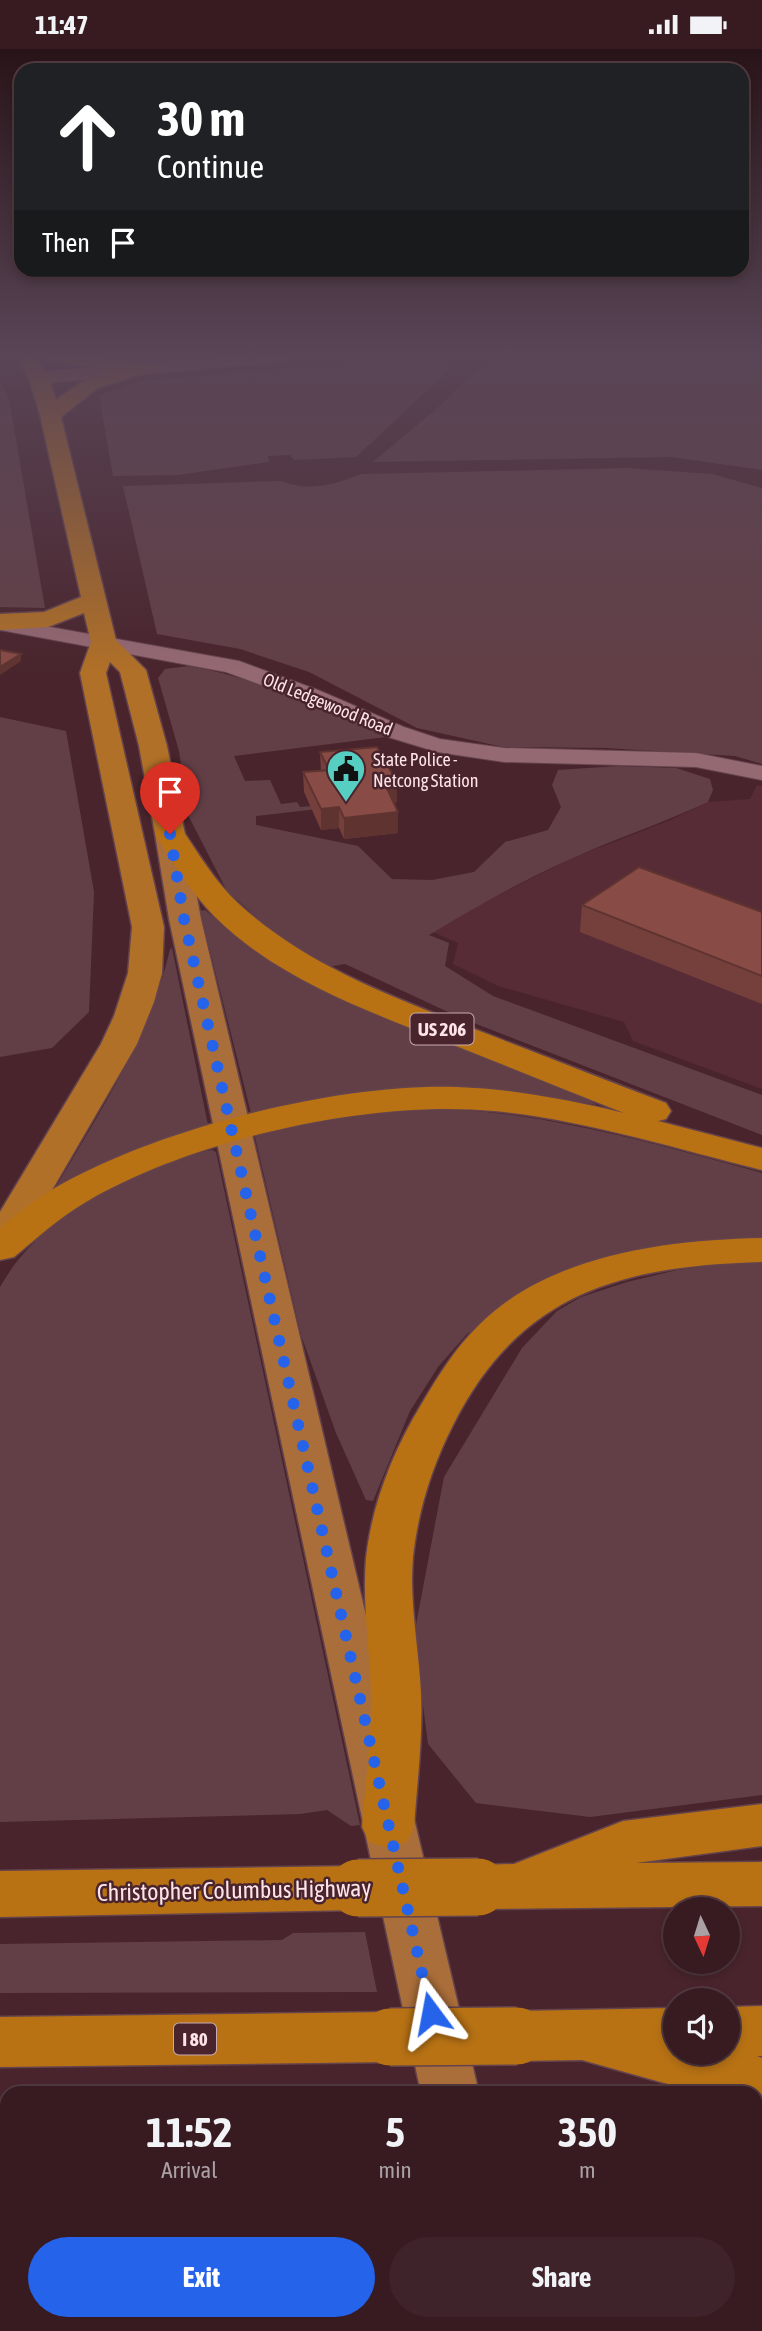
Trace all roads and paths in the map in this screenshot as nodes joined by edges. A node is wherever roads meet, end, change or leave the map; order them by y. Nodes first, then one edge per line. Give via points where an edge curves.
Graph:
1 (62, 461) edge
2 (96, 600) junction
3 (0, 623) edge
4 (104, 642) junction
5 (762, 773) edge
6 (170, 834) junction
7 (233, 1131) junction
8 (762, 1157) edge
9 (0, 1246) edge
10 (762, 1250) edge
11 (762, 1825) edge
12 (388, 1827) junction
13 (762, 1884) edge
14 (497, 1887) junction
15 (0, 1894) edge
16 (740, 2032) edge
17 (762, 2032) edge
18 (663, 2033) edge
19 (583, 2035) junction
20 (0, 2042) edge
21 (762, 2084) edge
22 (448, 2086) edge

1 - 2 highway
2 - 3 highway via 48,619
2 - 4 highway
3 - 4 street, Old Ledgewood Road
4 - 5 street, Old Ledgewood Road via 231,666 437,745 504,755 696,760
4 - 6 highway, US 206 via 133,670
4 - 9 highway via 93,673 148,927 148,965 118,1045
6 - 7 main road via 184,919
6 - 8 highway, US 206 via 213,898 280,953 323,978
7 - 8 highway via 343,1104 464,1098 573,1113
7 - 9 highway via 158,1154 92,1183
7 - 12 main road
10 - 12 highway via 665,1257 569,1285 501,1326 469,1362 430,1424 412,1467 390,1556 387,1600 396,1695
11 - 14 highway via 623,1843
12 - 22 main road
13 - 14 highway, Christopher Columbus Highway
14 - 15 highway, Christopher Columbus Highway, bridge
16 - 17 highway
18 - 19 highway, I 80
19 - 20 highway, I 80, bridge
19 - 21 highway

